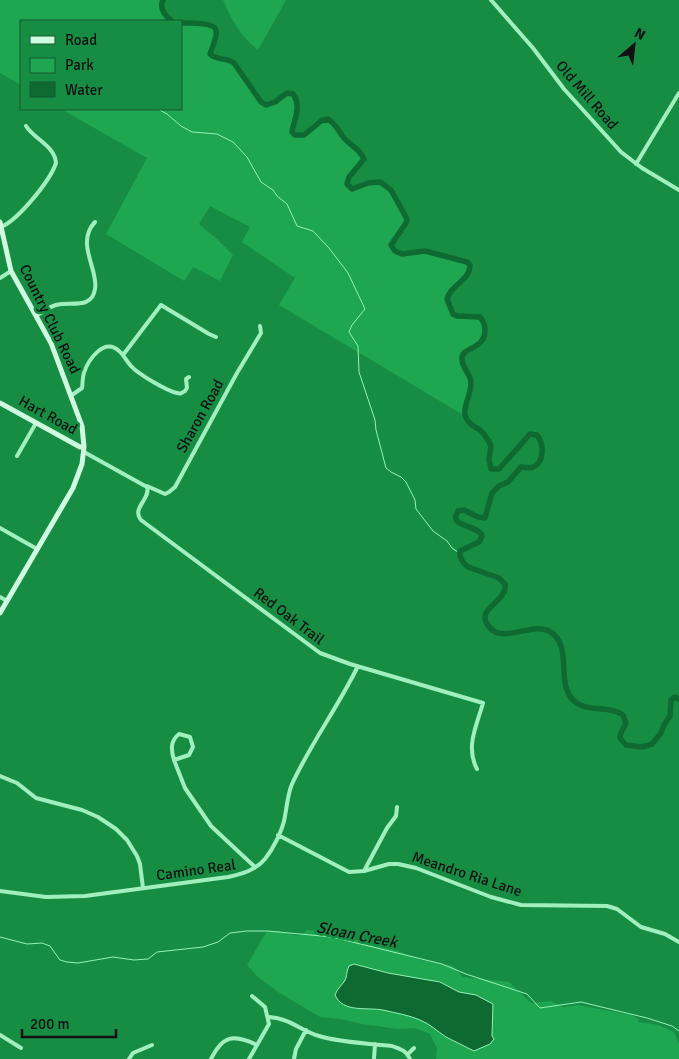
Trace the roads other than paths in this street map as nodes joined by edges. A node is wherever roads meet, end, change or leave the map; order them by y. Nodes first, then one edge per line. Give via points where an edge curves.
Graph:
1 (491, 0) edge
2 (679, 93) edge
3 (26, 126) dead end
4 (636, 164) junction
5 (679, 190) edge
6 (95, 222) dead end
7 (0, 224) edge
8 (11, 271) junction
9 (1, 276) edge
10 (36, 316) junction
11 (260, 326) dead end
12 (216, 337) dead end
13 (123, 356) junction
14 (189, 377) dead end
15 (72, 395) junction
16 (0, 403) edge
17 (36, 423) junction
18 (84, 450) junction
19 (17, 456) dead end
20 (145, 485) junction
21 (0, 528) edge
22 (37, 549) junction
23 (0, 597) edge
24 (7, 601) junction
25 (0, 614) edge
26 (358, 666) junction
27 (174, 760) junction
28 (477, 768) dead end
29 (0, 776) edge
30 (397, 807) dead end
31 (278, 835) junction
32 (255, 867) junction
33 (364, 871) junction
34 (143, 888) junction
35 (0, 891) edge
36 (679, 942) edge
37 (252, 996) dead end
38 (269, 1017) junction
39 (306, 1030) junction
40 (0, 1035) edge
41 (375, 1044) junction
42 (152, 1045) dead end
43 (256, 1045) junction
44 (21, 1048) dead end
45 (414, 1048) dead end
46 (408, 1054) junction
47 (129, 1059) edge
48 (211, 1059) edge
49 (249, 1059) edge
50 (294, 1059) edge
51 (374, 1059) edge
52 (410, 1059) edge

1 - 4 street, Old Mill Road via 572,98
2 - 4 street
3 - 7 street via 52,152 56,163 20,214 10,223
4 - 5 street, Old Mill Road
6 - 10 street via 90,230 88,246 94,294 82,304 55,305
7 - 8 main road, Country Club Road
8 - 9 street
8 - 10 main road, Country Club Road
10 - 15 main road, Country Club Road
11 - 20 street, Sharon Road via 259,338 235,375 174,489 163,494
12 - 13 street via 161,305
13 - 14 street via 138,373 177,393 185,391
13 - 15 street via 110,347 98,350 84,372 82,388
15 - 18 main road, Country Club Road via 82,426
16 - 17 main road, Hart Road
17 - 18 main road, Hart Road
17 - 19 street
18 - 20 street
18 - 22 main road, Country Club Road via 73,488
20 - 26 street, Red Oak Trail via 149,492 138,511 141,520 318,652
21 - 22 street
22 - 24 main road, Country Club Road
23 - 24 street
24 - 25 main road, Country Club Road
26 - 28 street, Red Oak Trail via 483,703 471,745
26 - 31 street, Camino Real via 291,786
27 - 27 street via 171,748 176,735 190,737 192,751
27 - 32 street via 185,788 211,826
29 - 34 street via 17,783 36,798 82,810 116,829 137,856
30 - 33 street via 396,816
31 - 32 street, Camino Real via 266,858
31 - 33 street, Meandro Ria Lane via 347,871
32 - 34 street, Camino Real via 246,873 228,877
33 - 36 street, Meandro Ria Lane via 389,864 409,866 521,905 607,906 617,909 641,927
34 - 35 street, Camino Real via 95,895 46,897
37 - 38 street via 265,1007
38 - 39 street via 292,1022
38 - 43 street via 269,1024
39 - 41 street via 320,1036
39 - 50 street
40 - 44 street
41 - 46 street via 402,1049
41 - 51 street
42 - 47 street via 133,1053
43 - 48 street via 230,1038 222,1042
43 - 49 street
45 - 46 street
46 - 52 street

